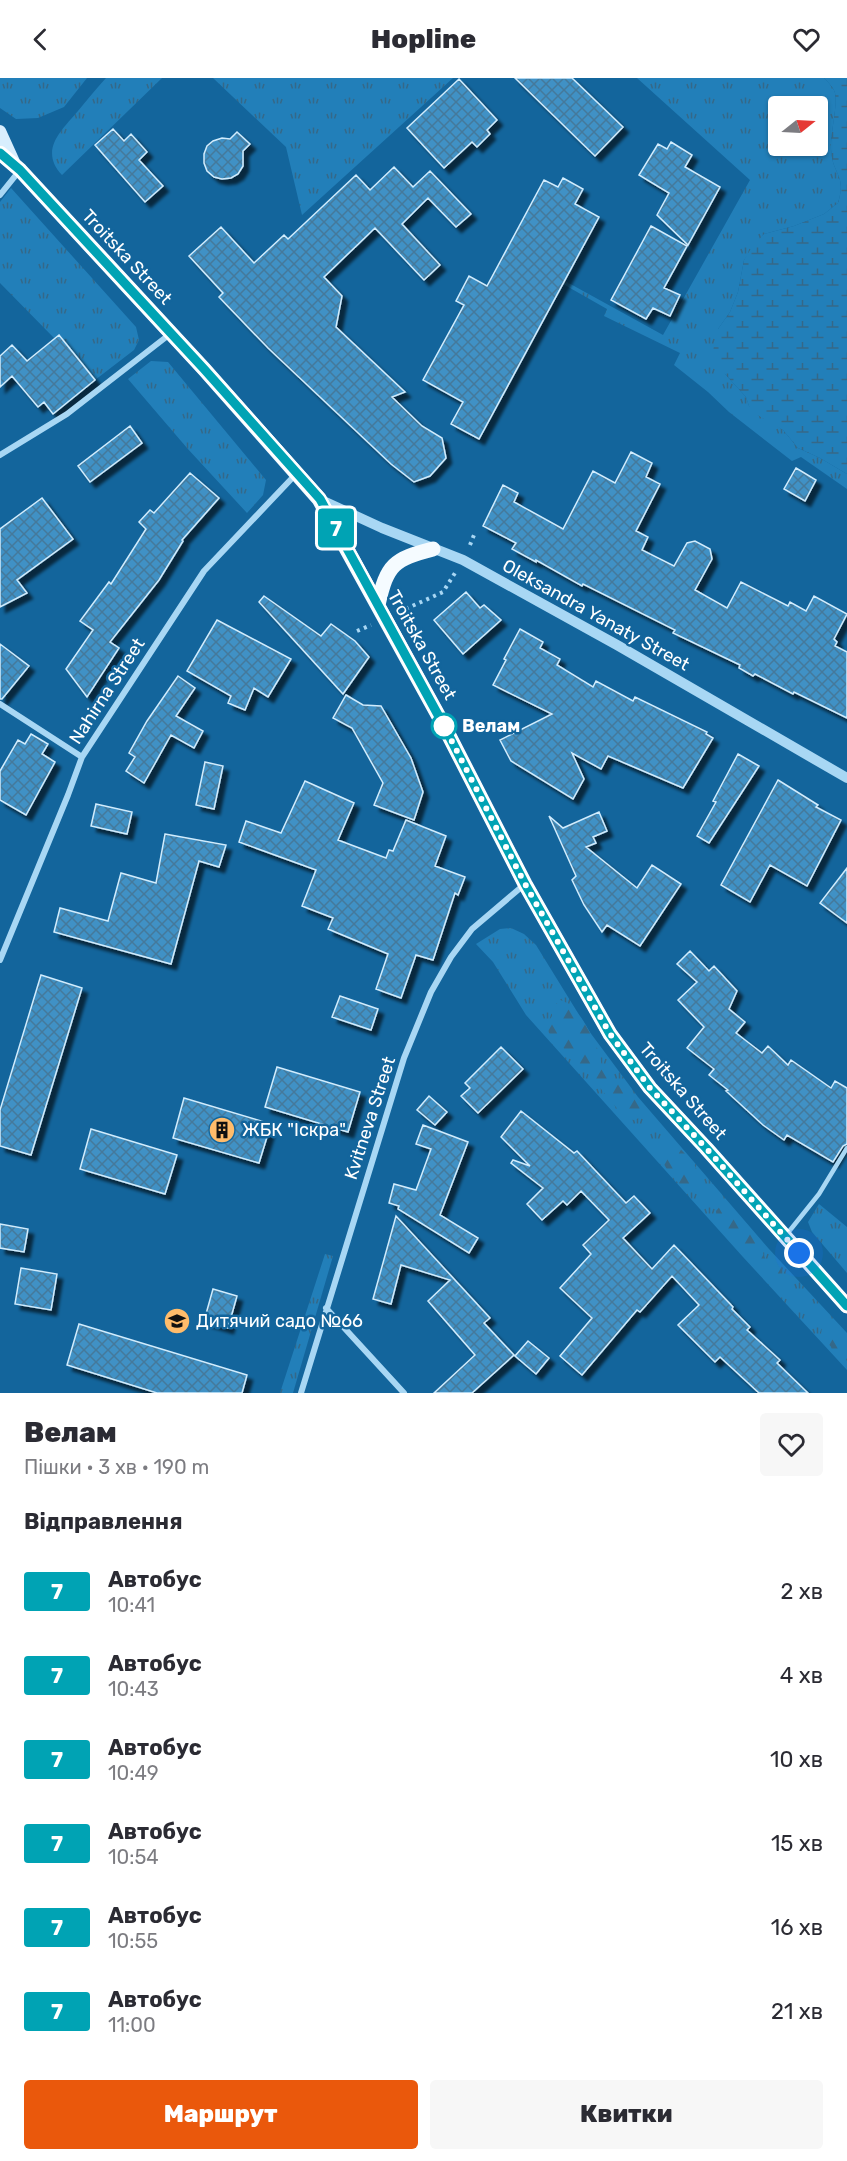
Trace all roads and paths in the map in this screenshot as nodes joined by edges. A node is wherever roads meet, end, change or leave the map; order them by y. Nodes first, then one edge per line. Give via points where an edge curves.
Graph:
1 (0, 131) edge
2 (0, 153) edge
3 (18, 168) junction
4 (0, 195) edge
5 (171, 333) junction
6 (0, 455) edge
7 (296, 473) junction
8 (320, 499) junction
9 (474, 535) dead end
10 (434, 549) junction
11 (463, 560) junction
12 (382, 612) junction
13 (357, 631) dead end
14 (0, 704) edge
15 (82, 757) junction
16 (847, 778) edge
17 (525, 884) junction
18 (0, 960) edge
19 (847, 1148) edge
20 (785, 1237) junction
21 (847, 1306) edge
22 (326, 1308) junction
23 (301, 1393) edge
24 (404, 1393) edge

1 - 3 main road
2 - 3 main road, Troitska Street
3 - 4 street
3 - 5 main road, Troitska Street
5 - 6 street via 67,414
5 - 7 main road, Troitska Street
7 - 8 main road, Troitska Street
7 - 15 street, Nahirna Street via 204,571
8 - 10 street, Oleksandra Yanaty Street
8 - 12 main road, Troitska Street
9 - 11 path
10 - 11 street, Oleksandra Yanaty Street
10 - 12 main road via 398,560 384,579
11 - 12 path via 443,592
11 - 16 street, Oleksandra Yanaty Street
12 - 13 path
12 - 17 main road, Troitska Street
14 - 15 street
15 - 18 street, Nahirna Street
17 - 20 main road, Troitska Street via 610,1034 650,1088
17 - 22 street, Kvitneva Street via 472,928 431,992 404,1058
19 - 20 lane via 819,1194
20 - 21 main road, Troitska Street
22 - 23 street, Kvitneva Street
22 - 24 street

